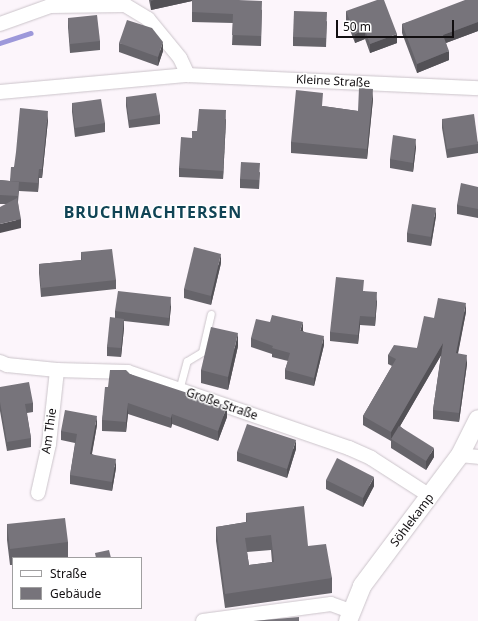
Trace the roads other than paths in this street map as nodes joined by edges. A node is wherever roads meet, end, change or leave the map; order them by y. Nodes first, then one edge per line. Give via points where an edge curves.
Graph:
1 (0, 24) edge
2 (188, 75) junction
3 (478, 88) edge
4 (0, 92) edge
5 (211, 314) dead end
6 (2, 366) edge
7 (57, 370) junction
8 (179, 390) junction
9 (478, 419) edge
10 (460, 455) junction
11 (478, 457) edge
12 (38, 492) dead end
13 (430, 496) junction
14 (349, 616) edge
15 (203, 621) edge

1 - 2 street via 50,6 125,4 148,19 180,58
2 - 3 street, Kleine Straße
2 - 4 street, Kleine Straße
5 - 8 lane via 202,352 187,361
6 - 7 street, Große Straße
7 - 8 street, Große Straße via 128,372
7 - 12 street, Am Thie via 49,444
8 - 13 street, Große Straße via 349,448 371,458
9 - 10 street, Söhlekamp
10 - 11 street
10 - 13 street, Söhlekamp
13 - 14 street, Söhlekamp via 362,586
14 - 15 street via 332,604

